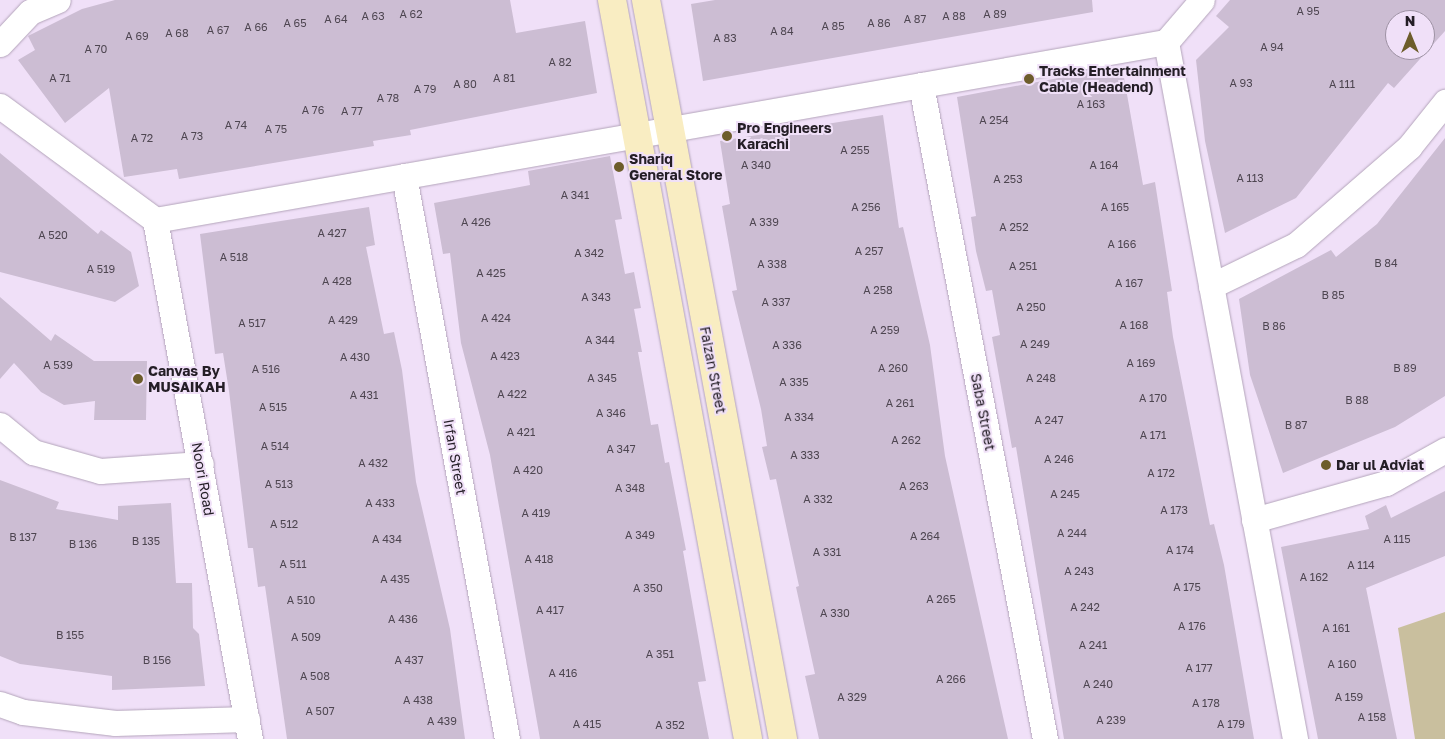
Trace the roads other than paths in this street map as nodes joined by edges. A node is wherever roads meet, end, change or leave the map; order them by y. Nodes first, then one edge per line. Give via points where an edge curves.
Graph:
1 (58, 0) edge
2 (612, 0) edge
3 (646, 0) edge
4 (1202, 0) edge
5 (1166, 42) junction
6 (0, 44) edge
7 (921, 85) junction
8 (1445, 102) edge
9 (0, 106) edge
10 (668, 130) junction
11 (635, 135) junction
12 (404, 176) junction
13 (155, 220) junction
14 (1211, 286) junction
15 (0, 425) edge
16 (1445, 450) edge
17 (201, 464) junction
18 (1254, 520) junction
19 (0, 704) edge
20 (249, 729) edge
21 (507, 739) edge
22 (748, 739) edge
23 (783, 739) edge
24 (1045, 739) edge
25 (1295, 739) edge

1 - 6 street via 30,12
2 - 11 street
3 - 10 street, Faizan Street
4 - 5 street
5 - 7 street
5 - 14 street
7 - 10 street
7 - 24 street, Saba Street
8 - 14 street via 1409,147 1296,245
9 - 13 street
10 - 11 street
10 - 23 street, Faizan Street
11 - 12 street
11 - 22 street
12 - 13 street
12 - 21 street, Irfan Street
13 - 17 street, Noori Road
14 - 18 street
15 - 17 street via 33,452 100,471
16 - 18 street via 1386,483
17 - 20 street, Noori Road
18 - 25 street
19 - 20 street via 23,712 114,723

